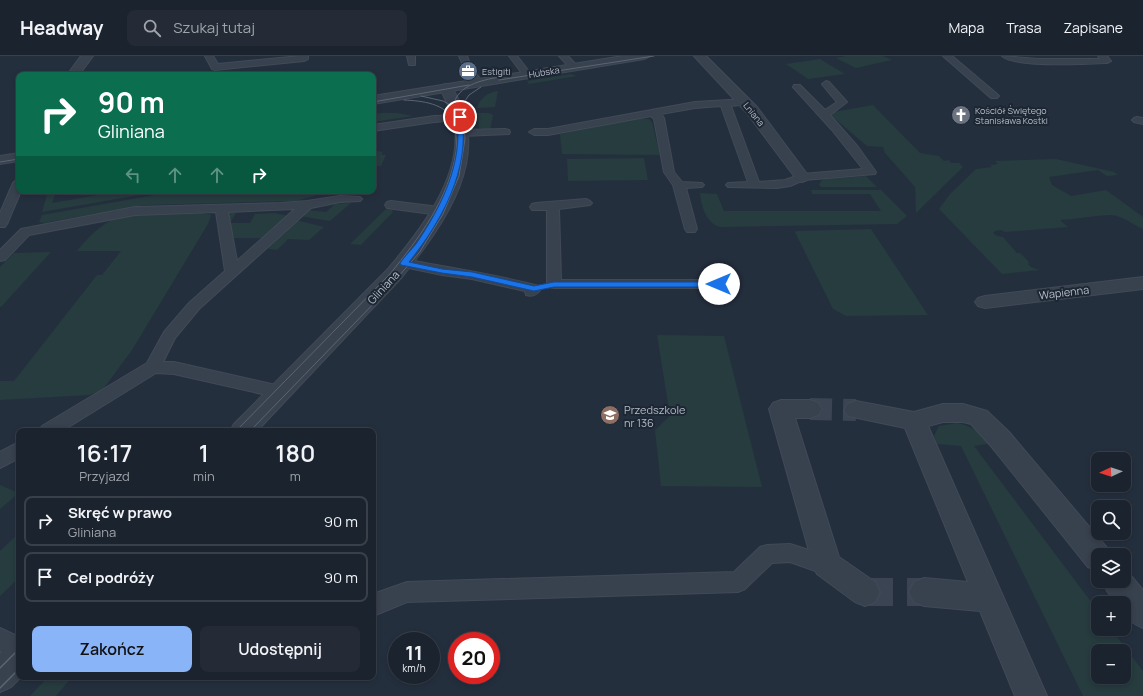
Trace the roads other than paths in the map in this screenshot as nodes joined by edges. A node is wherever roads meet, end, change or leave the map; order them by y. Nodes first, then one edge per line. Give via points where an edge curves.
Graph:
1 (87, 56) edge
2 (209, 56) edge
3 (304, 56) edge
4 (513, 56) edge
5 (563, 56) edge
6 (644, 56) edge
7 (700, 56) edge
8 (947, 56) edge
9 (1102, 56) edge
10 (1008, 57) edge
11 (1019, 66) dead end
12 (574, 67) junction
13 (75, 72) edge
14 (527, 74) junction
15 (826, 84) dead end
16 (797, 87) dead end
17 (446, 88) junction
18 (994, 96) dead end
19 (376, 100) edge
20 (746, 102) junction
21 (725, 104) junction
22 (653, 112) junction
23 (824, 114) junction
24 (459, 118) junction
25 (376, 128) edge
26 (505, 132) dead end
27 (534, 132) dead end
28 (462, 133) junction
29 (16, 156) edge
30 (0, 160) edge
31 (802, 177) junction
32 (754, 184) junction
33 (679, 185) junction
34 (698, 185) dead end
35 (732, 185) dead end
36 (16, 190) edge
37 (356, 199) dead end
38 (586, 204) dead end
39 (307, 205) junction
40 (391, 205) dead end
41 (553, 206) junction
42 (536, 207) dead end
43 (221, 208) junction
44 (439, 212) junction
45 (1, 224) dead end
46 (691, 229) dead end
47 (0, 257) edge
48 (404, 263) junction
49 (232, 272) junction
50 (1143, 283) edge
51 (554, 284) junction
52 (719, 284) dead end
53 (985, 302) dead end
54 (153, 366) junction
55 (280, 392) junction
56 (810, 409) tunnel mouth
57 (856, 410) tunnel mouth
58 (914, 421) junction
59 (53, 428) edge
60 (245, 428) edge
61 (16, 451) edge
62 (0, 461) edge
63 (1091, 550) edge
64 (827, 565) junction
65 (1123, 588) edge
66 (865, 592) tunnel mouth
67 (924, 592) tunnel mouth
68 (990, 598) junction
69 (376, 604) edge
70 (1141, 607) edge
71 (0, 639) edge
72 (16, 647) edge
73 (16, 659) edge
74 (0, 676) edge
75 (1031, 696) edge

1 - 13 street
2 - 3 lane via 215,67 261,66 304,59
4 - 14 lane
5 - 12 lane
6 - 12 street, Hubska
7 - 20 street, Lniana
8 - 18 lane
9 - 10 lane via 1107,61 1066,62
10 - 11 lane
12 - 14 street, Hubska
14 - 17 street, Hubska via 474,77
15 - 23 lane via 842,102
16 - 23 lane
17 - 19 street, Hubska
17 - 24 street, Gliniana
20 - 21 lane
20 - 31 street, Lniana
21 - 22 lane via 695,105
21 - 32 lane
22 - 27 lane via 548,132
22 - 33 lane via 659,118 670,172
23 - 31 lane via 871,172
24 - 25 lane
24 - 28 street, Gliniana
26 - 28 lane
28 - 44 street, Gliniana via 455,174
29 - 30 street
31 - 32 lane via 785,184
32 - 35 lane
33 - 34 lane
33 - 46 lane
36 - 45 lane
37 - 39 lane
38 - 41 lane
39 - 43 lane
39 - 49 lane
40 - 44 lane
41 - 42 lane
41 - 51 lane
43 - 47 lane via 135,211 25,232
43 - 49 lane
44 - 48 street, Gliniana via 419,245
48 - 51 lane via 472,275 533,291
48 - 55 street, Gliniana
49 - 54 lane via 194,306 169,336
50 - 53 street, Wapienna
51 - 52 lane
54 - 55 lane via 174,368
54 - 59 lane
55 - 60 street, Gliniana
56 - 64 street via 781,409
57 - 58 street
58 - 63 street via 943,413 964,413 979,417
58 - 68 street
61 - 62 lane
64 - 66 street
64 - 69 lane via 790,553 767,554 738,582 407,592
65 - 70 street
67 - 68 street
68 - 75 street
71 - 72 lane
73 - 74 street

